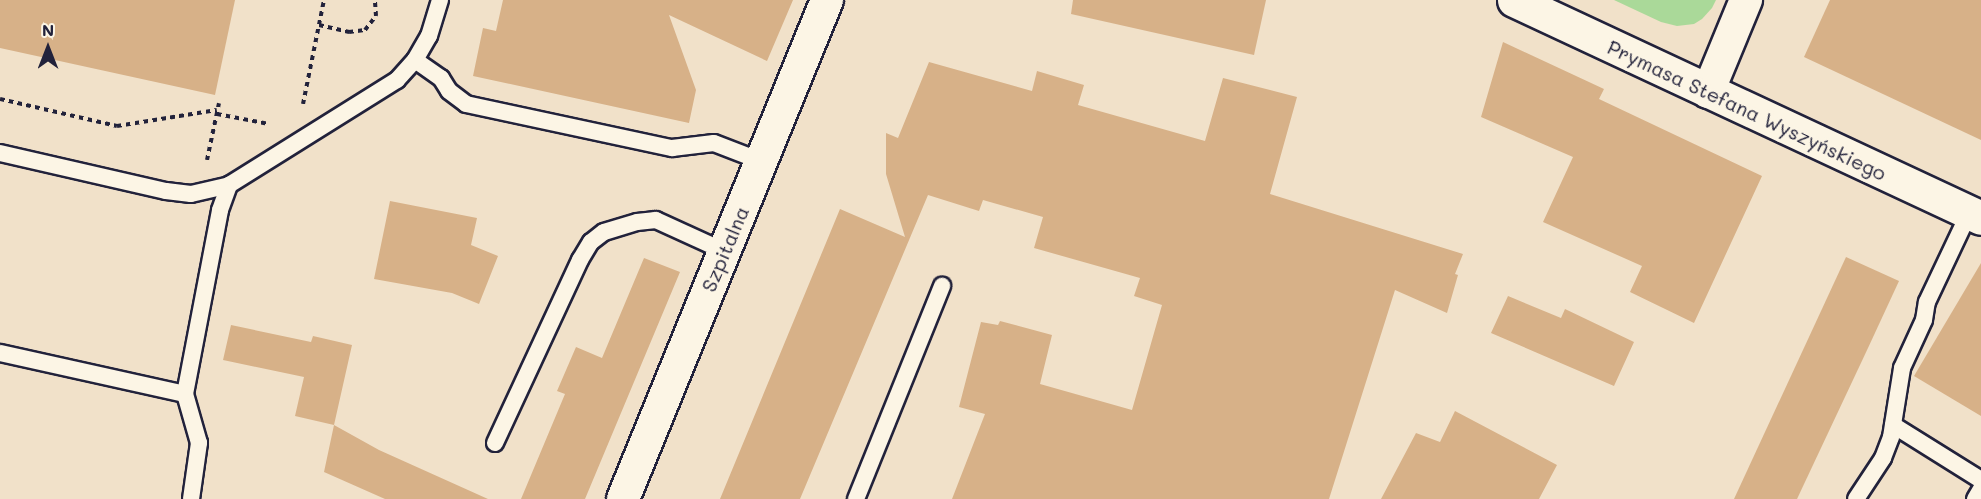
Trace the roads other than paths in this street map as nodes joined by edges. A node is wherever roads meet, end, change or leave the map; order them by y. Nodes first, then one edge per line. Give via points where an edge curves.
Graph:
1 (440, 0) edge
2 (827, 0) edge
3 (1514, 0) edge
4 (1746, 0) edge
5 (415, 60) junction
6 (1708, 92) junction
7 (0, 153) edge
8 (761, 161) junction
9 (229, 185) junction
10 (1975, 216) edge
11 (724, 251) junction
12 (942, 286) dead end
13 (0, 353) edge
14 (185, 394) junction
15 (1893, 425) junction
16 (495, 443) dead end
17 (1981, 480) edge
18 (1981, 489) edge
19 (191, 499) edge
20 (623, 499) edge
21 (856, 499) edge
22 (1856, 499) edge
23 (1975, 499) edge

1 - 5 lane via 429,36
2 - 8 street, Szpitalna
3 - 6 main road, Prymasa Stefana Wyszyńskiego
4 - 6 street
5 - 8 lane via 441,78 449,91 466,104 672,148 714,143
5 - 9 lane via 375,96
6 - 10 main road, Prymasa Stefana Wyszyńskiego
7 - 9 lane via 166,190 200,193
8 - 11 street, Szpitalna
9 - 14 lane via 220,210
10 - 15 lane via 1927,302 1924,320 1902,368
11 - 16 lane via 656,220 604,232 591,242
11 - 20 street, Szpitalna
12 - 21 lane
13 - 14 lane
14 - 19 lane via 199,443
15 - 17 lane
15 - 22 lane via 1883,458
18 - 23 lane

